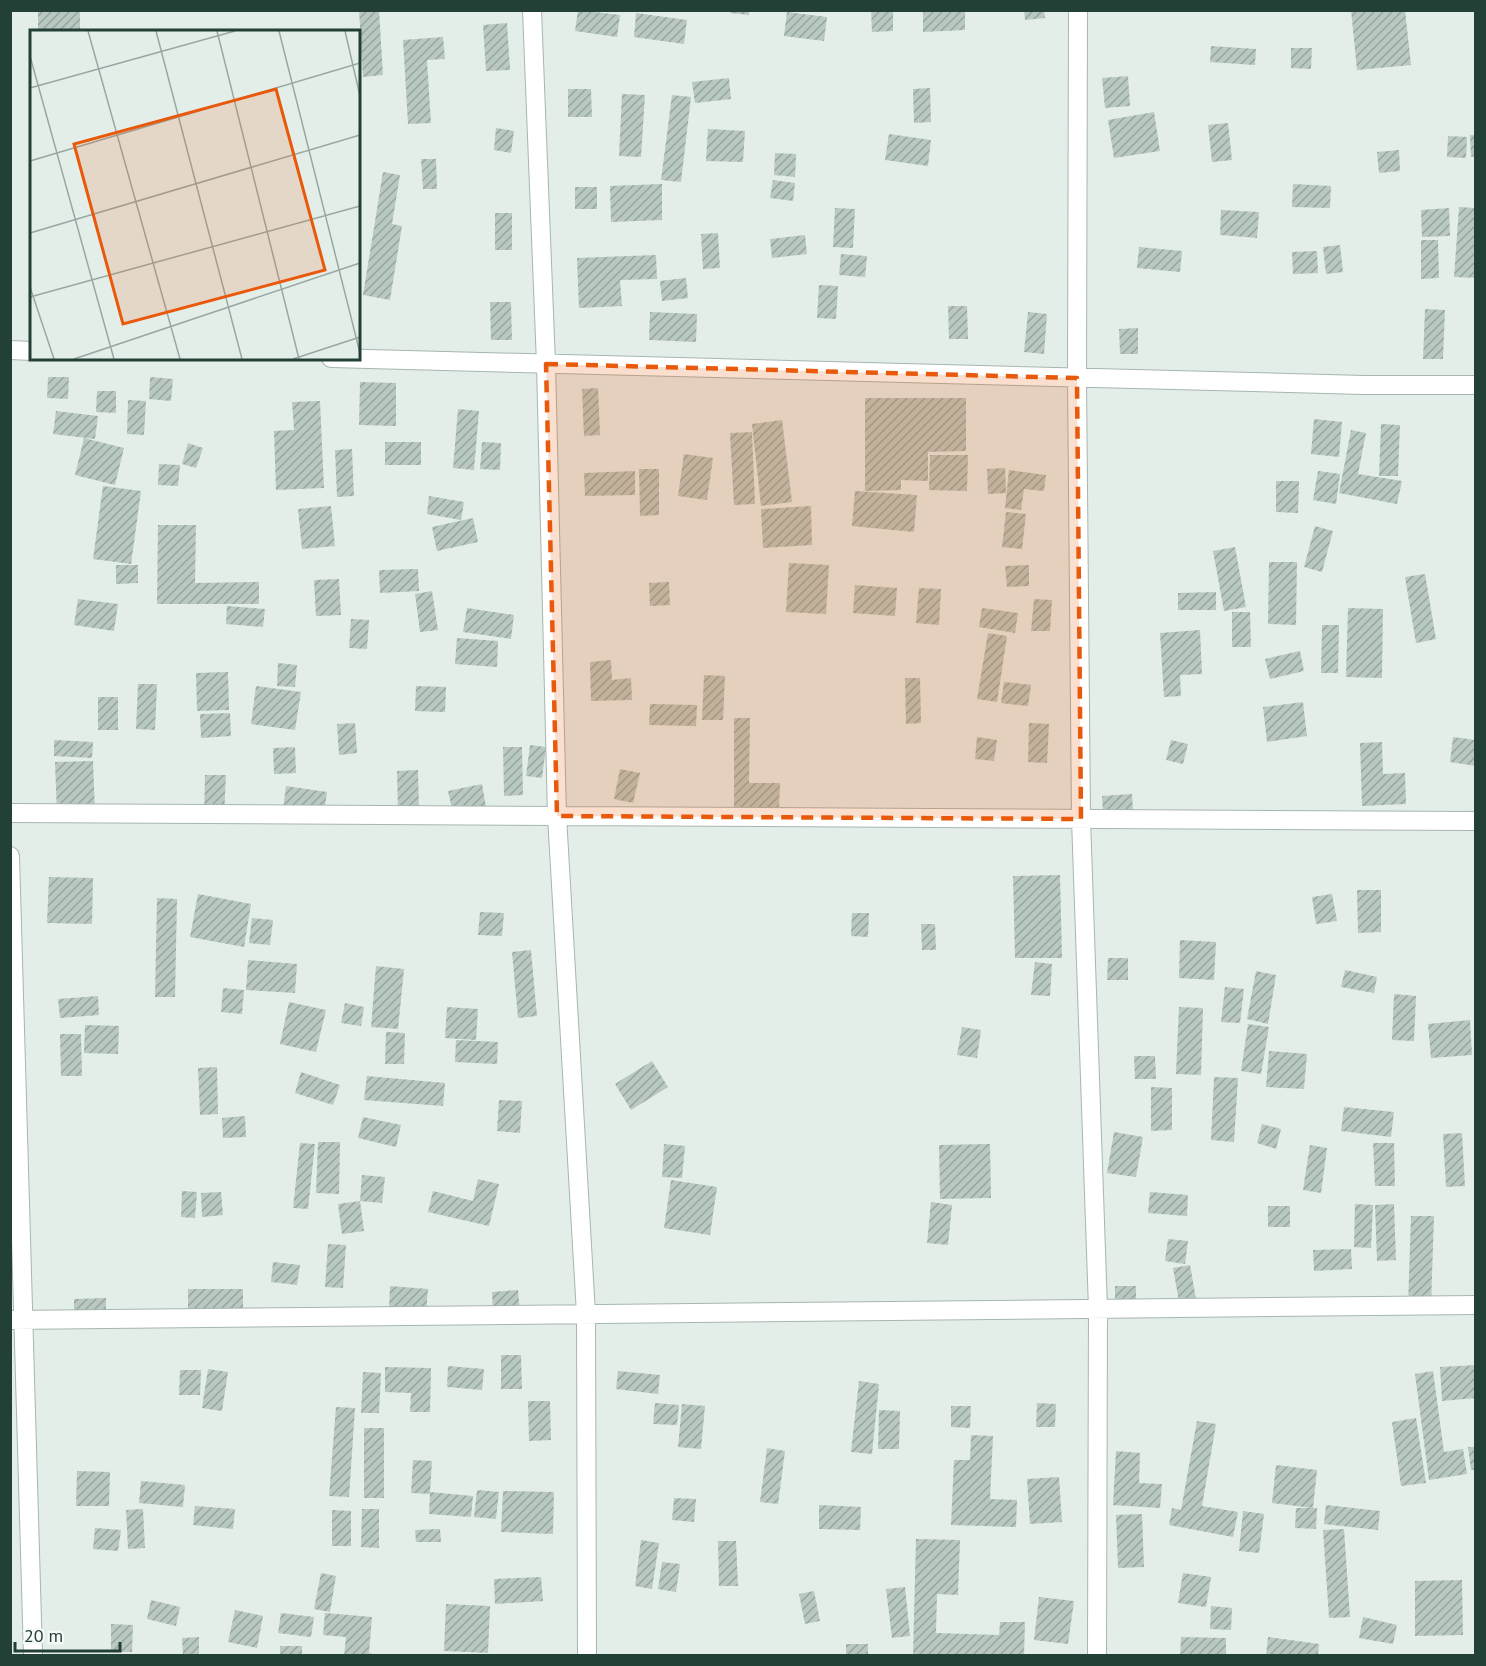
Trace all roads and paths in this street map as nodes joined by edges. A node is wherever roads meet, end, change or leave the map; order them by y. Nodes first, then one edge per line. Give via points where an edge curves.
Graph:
1 (532, 10) edge
2 (1078, 10) edge
3 (10, 350) edge
4 (30, 351) edge
5 (360, 359) edge
6 (546, 364) junction
7 (1077, 378) junction
8 (1476, 385) edge
9 (10, 813) edge
10 (557, 816) junction
11 (1081, 819) junction
12 (1476, 821) edge
13 (10, 856) edge
14 (1476, 1305) edge
15 (1098, 1309) junction
16 (586, 1314) junction
17 (17, 1320) edge
18 (33, 1656) edge
19 (587, 1656) edge
20 (1097, 1656) edge

1 - 6 street
2 - 7 street
3 - 4 street
5 - 6 street
6 - 7 street
6 - 10 street
7 - 8 street
7 - 11 street
9 - 10 street
10 - 11 street
10 - 16 street
11 - 12 street
11 - 15 street
13 - 17 street
14 - 15 street
15 - 16 street
15 - 20 street
16 - 17 street
16 - 19 street
17 - 18 street

